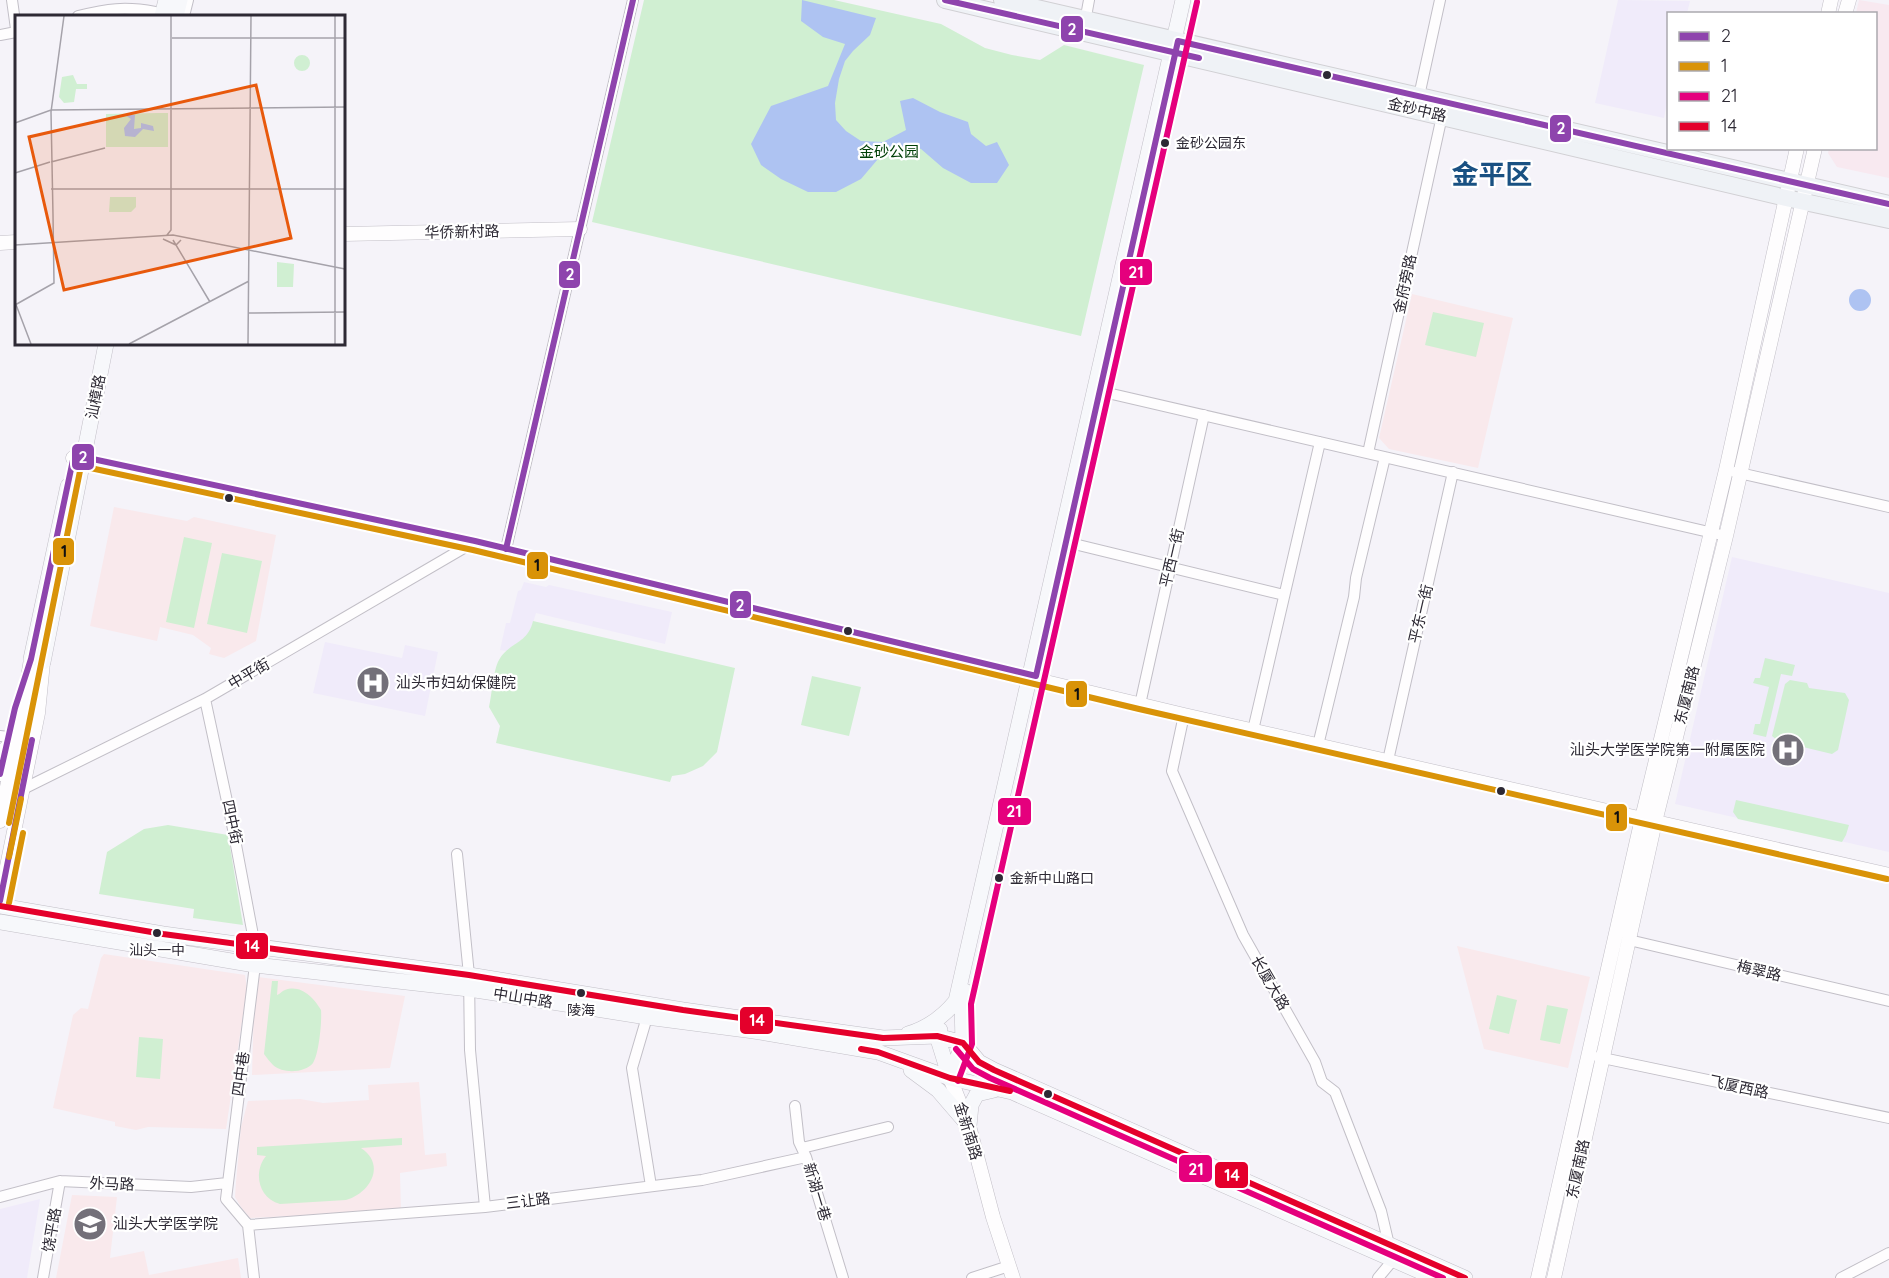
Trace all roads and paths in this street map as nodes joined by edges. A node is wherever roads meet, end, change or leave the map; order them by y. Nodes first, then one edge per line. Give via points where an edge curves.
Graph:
1 (12, 0) edge
2 (157, 0) edge
3 (166, 0) edge
4 (180, 0) edge
5 (188, 0) edge
6 (633, 0) edge
7 (945, 0) edge
8 (1002, 0) edge
9 (1183, 0) edge
10 (1188, 0) edge
11 (1440, 0) edge
12 (82, 15) edge
13 (157, 15) edge
14 (176, 15) edge
15 (184, 15) edge
16 (15, 23) edge
17 (15, 31) edge
18 (0, 35) edge
19 (1174, 46) junction
20 (1419, 96) junction
21 (1442, 116) junction
22 (1797, 150) edge
23 (1814, 150) edge
24 (1796, 192) junction
25 (1889, 204) edge
26 (1889, 220) edge
27 (580, 229) junction
28 (345, 234) edge
29 (15, 242) edge
30 (0, 243) edge
31 (96, 345) edge
32 (106, 345) edge
33 (1100, 391) junction
34 (1204, 415) junction
35 (1320, 442) junction
36 (1368, 453) junction
37 (79, 457) junction
38 (1384, 457) junction
39 (1726, 470) junction
40 (1453, 472) junction
41 (1741, 473) junction
42 (1889, 507) edge
43 (1711, 533) junction
44 (1726, 536) junction
45 (1065, 542) junction
46 (470, 545) junction
47 (506, 549) junction
48 (1170, 567) junction
49 (1284, 595) junction
50 (37, 661) junction
51 (1032, 677) junction
52 (205, 699) junction
53 (1141, 700) junction
54 (27, 710) junction
55 (1184, 715) junction
56 (1254, 726) junction
57 (4, 736) edge
58 (1319, 741) junction
59 (1389, 756) junction
60 (0, 774) edge
61 (21, 790) junction
62 (1649, 818) junction
63 (0, 821) edge
64 (457, 854) dead end
65 (0, 855) edge
66 (1889, 870) edge
67 (1889, 875) edge
68 (0, 901) edge
69 (0, 906) edge
70 (0, 922) edge
71 (1629, 940) junction
72 (255, 946) junction
73 (255, 965) junction
74 (469, 982) junction
75 (1889, 1001) edge
76 (959, 1002) junction
77 (647, 1017) junction
78 (937, 1036) junction
79 (963, 1043) junction
80 (880, 1045) junction
81 (1596, 1057) junction
82 (994, 1070) junction
83 (950, 1078) junction
84 (1012, 1092) junction
85 (795, 1106) dead end
86 (1889, 1118) edge
87 (969, 1126) junction
88 (888, 1127) dead end
89 (804, 1153) junction
90 (60, 1181) junction
91 (227, 1183) junction
92 (651, 1186) junction
93 (0, 1197) edge
94 (485, 1207) junction
95 (248, 1225) junction
96 (1391, 1252) junction
97 (1889, 1253) edge
98 (1011, 1272) edge
99 (43, 1278) edge
100 (254, 1278) edge
101 (843, 1278) edge
102 (972, 1278) edge
103 (1378, 1278) edge
104 (1435, 1278) edge
105 (1466, 1278) edge
106 (1538, 1278) edge
107 (1554, 1278) edge
108 (1841, 1278) edge

1 - 16 street
2 - 13 street
3 - 13 main road
4 - 14 main road
5 - 15 street
6 - 27 street
7 - 19 main road, 金砂中路
8 - 19 main road, 金砂中路
9 - 19 main road
10 - 19 main road
11 - 20 street
12 - 13 street via 133,8
17 - 18 street
19 - 20 main road, 金砂中路
19 - 21 main road, 金砂中路
19 - 33 main road
19 - 51 main road
20 - 24 main road, 金砂中路
21 - 24 main road, 金砂中路
21 - 36 street, 金府旁路
22 - 24 street
23 - 24 street, 东厦南路
24 - 25 main road, 金砂中路
24 - 26 main road, 金砂中路
24 - 39 street, 东厦南路
24 - 41 street, 东厦南路
27 - 28 street, 华侨新村路
27 - 47 street
29 - 30 street
31 - 37 main road, 汕樟路
32 - 37 main road, 汕樟路
33 - 34 street
33 - 45 main road
34 - 35 street
34 - 48 street, 平西一街
35 - 36 street
35 - 49 street
36 - 38 street
37 - 46 street
37 - 47 street
37 - 50 main road, 汕樟路
38 - 40 street
38 - 58 street
39 - 41 street
39 - 43 street, 东厦南路
40 - 43 street
40 - 59 street, 平东一街
41 - 42 street
41 - 44 street, 东厦南路
43 - 44 street
43 - 62 street, 东厦南路
44 - 62 street, 东厦南路
45 - 48 street
45 - 51 main road
46 - 51 street
46 - 52 street, 中平街
47 - 51 street
48 - 49 street
48 - 53 street, 平西一街
49 - 56 street
50 - 54 street, 汕樟路
50 - 57 street, 汕樟路
50 - 61 street, 汕樟路 via 38,713
51 - 53 street
51 - 55 street
51 - 76 main road
52 - 61 street, 中平街
52 - 72 street, 四中街
53 - 56 street
54 - 63 street, 汕樟路
54 - 65 street, 汕樟路
55 - 62 street
55 - 96 street, 长厦大路 via 1172,771 1243,935 1315,1062 1322,1082 1335,1092 1381,1211
56 - 58 street
57 - 60 street, 汕樟路
58 - 59 street
59 - 62 street
61 - 68 street, 汕樟路
62 - 66 street
62 - 67 street
62 - 71 street, 东厦南路
62 - 81 street, 东厦南路
64 - 74 street
69 - 72 main road, 中山中路
70 - 73 main road, 中山中路
71 - 75 street, 梅翠路
71 - 81 street, 东厦南路
72 - 74 main road, 中山中路
73 - 74 main road, 中山中路
73 - 91 street, 四中巷
74 - 77 main road, 中山中路
74 - 80 main road, 中山中路 via 683,1010
74 - 94 street via 470,1050
76 - 78 main road
76 - 79 main road
76 - 80 main road via 917,1031
76 - 82 main road via 968,1029
77 - 80 main road, 中山中路
77 - 92 street via 632,1068
78 - 79 main road, 中山中路
78 - 80 main road, 中山中路
78 - 83 main road
79 - 82 main road, 中山中路 via 979,1062
79 - 83 main road
80 - 83 main road, 中山中路
80 - 87 main road via 931,1084
81 - 86 street, 飞厦西路
81 - 106 street, 东厦南路
81 - 107 street, 东厦南路
82 - 96 main road, 中山中路
83 - 84 main road, 中山中路
83 - 87 street, 金新南路
84 - 87 main road via 977,1094 971,1105
84 - 96 main road, 中山中路
85 - 89 street, 新湖一巷
87 - 98 street, 金新南路
88 - 89 street, 三让路
89 - 92 street, 三让路 via 702,1180
89 - 101 street, 新湖一巷
90 - 91 street, 外马路 via 191,1187
90 - 93 street, 外马路
90 - 99 street, 饶平路
91 - 95 street via 226,1199
92 - 94 street, 三让路
94 - 95 street, 三让路
95 - 100 street
96 - 103 street
96 - 104 main road, 中山中路
96 - 105 main road, 中山中路
97 - 108 street
98 - 102 street

